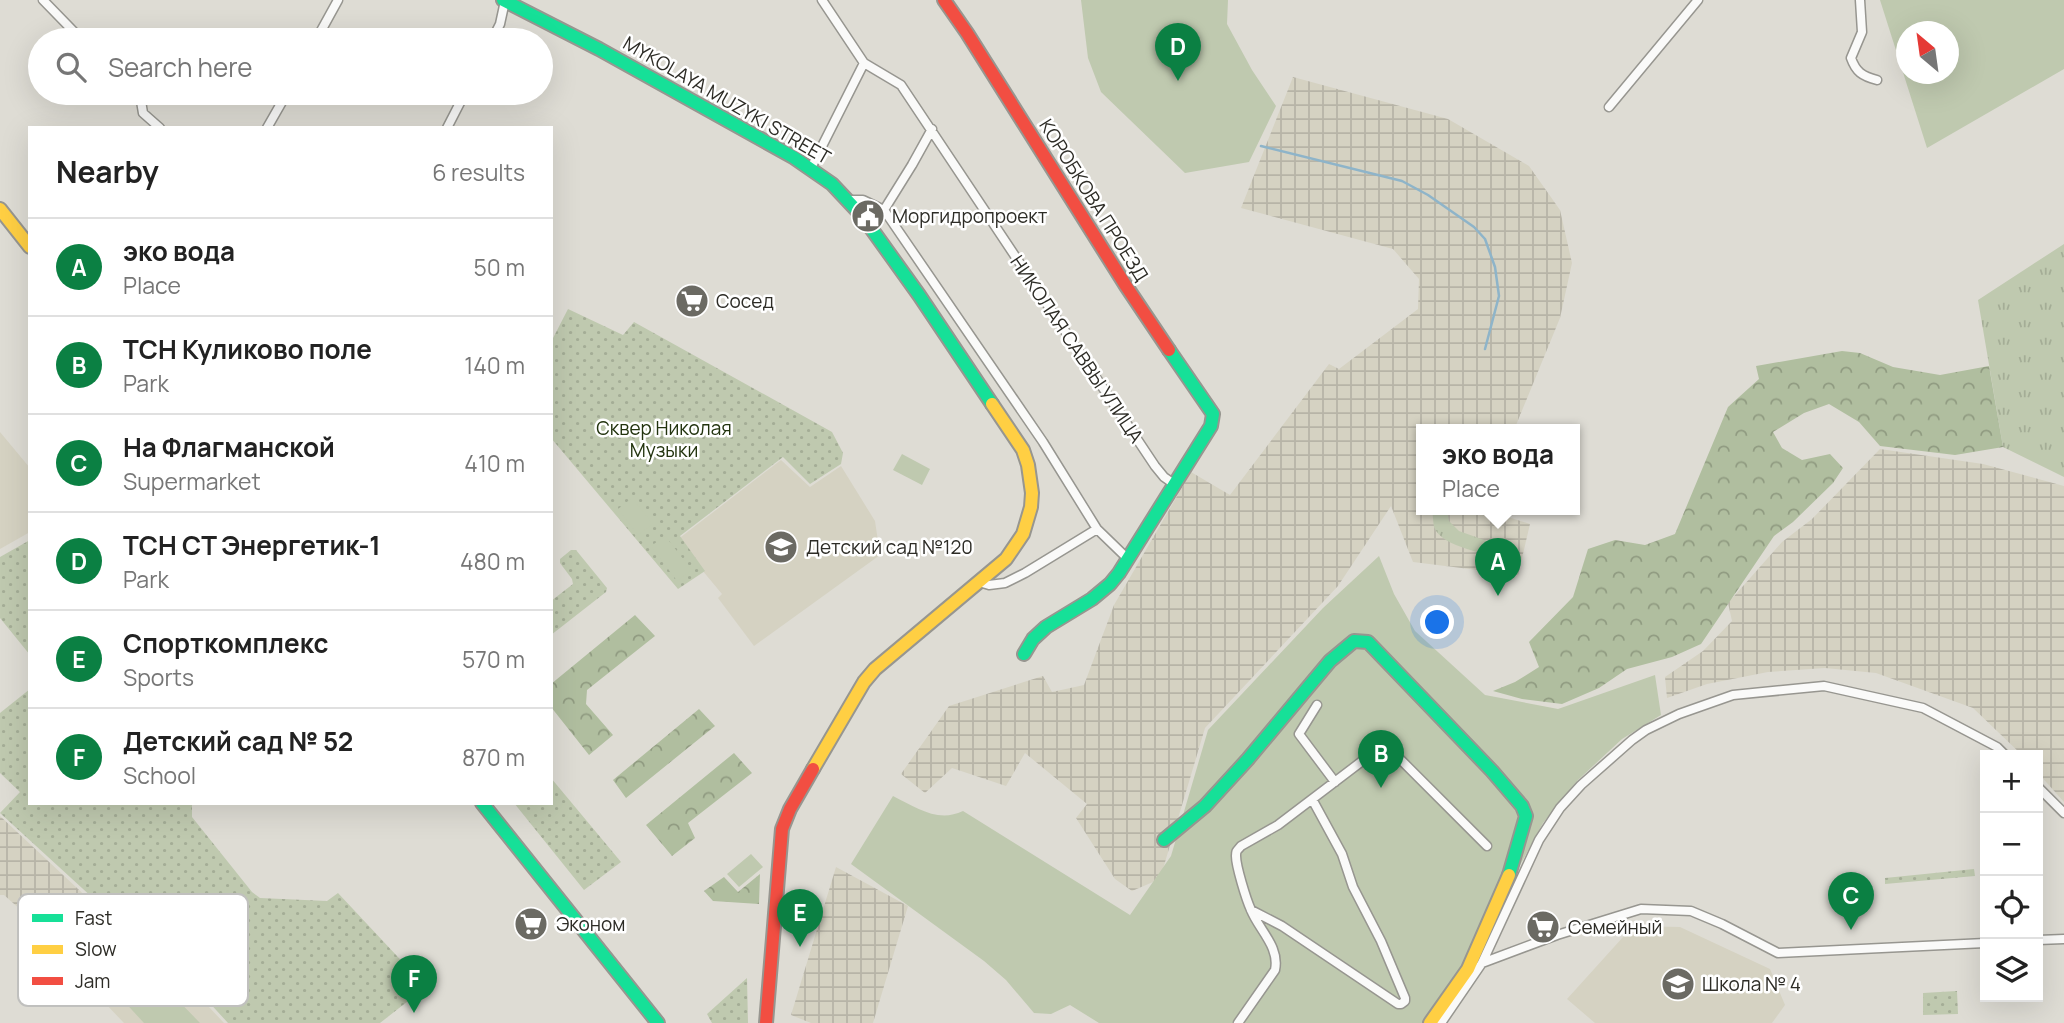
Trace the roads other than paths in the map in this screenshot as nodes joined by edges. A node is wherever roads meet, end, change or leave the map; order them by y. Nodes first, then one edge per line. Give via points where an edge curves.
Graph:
1 (43, 0) edge
2 (338, 0) edge
3 (504, 0) edge
4 (822, 0) edge
5 (944, 0) edge
6 (1698, 0) edge
7 (1860, 0) edge
8 (70, 28) edge
9 (323, 28) edge
10 (498, 28) edge
11 (864, 63) junction
12 (1877, 80) dead end
13 (142, 105) edge
14 (280, 105) edge
15 (459, 105) edge
16 (1609, 107) dead end
17 (158, 126) edge
18 (268, 126) edge
19 (448, 126) edge
20 (932, 129) junction
21 (811, 169) junction
22 (848, 200) junction
23 (0, 209) edge
24 (884, 210) junction
25 (28, 244) edge
26 (1174, 484) junction
27 (1097, 529) junction
28 (1128, 559) junction
29 (979, 582) junction
30 (1024, 654) dead end
31 (1317, 705) dead end
32 (2000, 750) edge
33 (1335, 782) junction
34 (2043, 792) edge
35 (1312, 799) junction
36 (484, 805) edge
37 (2064, 813) edge
38 (1164, 840) dead end
39 (1487, 846) dead end
40 (1251, 910) junction
41 (2064, 939) edge
42 (2043, 940) edge
43 (1980, 943) edge
44 (1482, 963) junction
45 (658, 1023) edge
46 (766, 1023) edge
47 (1238, 1023) edge
48 (1430, 1023) edge
49 (1441, 1023) edge

1 - 8 street
2 - 9 street
3 - 10 street
3 - 21 main road, MYKOLAYA MUZYKI STREET
4 - 11 street
5 - 26 main road, КОРОБКОВА ПРОЕЗД via 1213,414 1211,426
6 - 16 street
7 - 12 street via 1862,32 1851,58 1855,70
11 - 20 street, НИКОЛАЯ САВВЫ УЛИЦА via 901,85
11 - 21 street
13 - 17 street via 143,113
14 - 18 street
15 - 19 street
20 - 24 street
20 - 26 street, НИКОЛАЯ САВВЫ УЛИЦА via 1147,455
21 - 22 main road, MYKOLAYA MUZYKI STREET
22 - 24 street via 863,200
22 - 29 main road, MYKOLAYA MUZYKI STREET via 919,295 1023,450 1030,468 1032,510 1023,537
23 - 25 main road
24 - 27 street
26 - 28 main road
27 - 28 street
27 - 29 street via 1005,583
28 - 30 main road via 1110,584 1046,627
29 - 46 main road, MYKOLAYA MUZYKI STREET via 864,682 790,809 780,844
31 - 33 street via 1299,734
32 - 44 street via 1923,708 1824,686 1733,695 1679,714 1632,740 1560,808 1539,841
33 - 35 street
33 - 39 street via 1378,749 1390,749
34 - 37 street
35 - 40 street via 1237,850
35 - 40 street via 1342,854 1405,1001 1398,1004
36 - 45 main road
38 - 48 main road via 1205,806 1330,661 1354,641 1367,642 1492,771 1526,816 1508,877 1468,968
40 - 47 street via 1276,963
41 - 42 street
43 - 44 street via 1778,953 1691,911 1641,909
44 - 49 street

